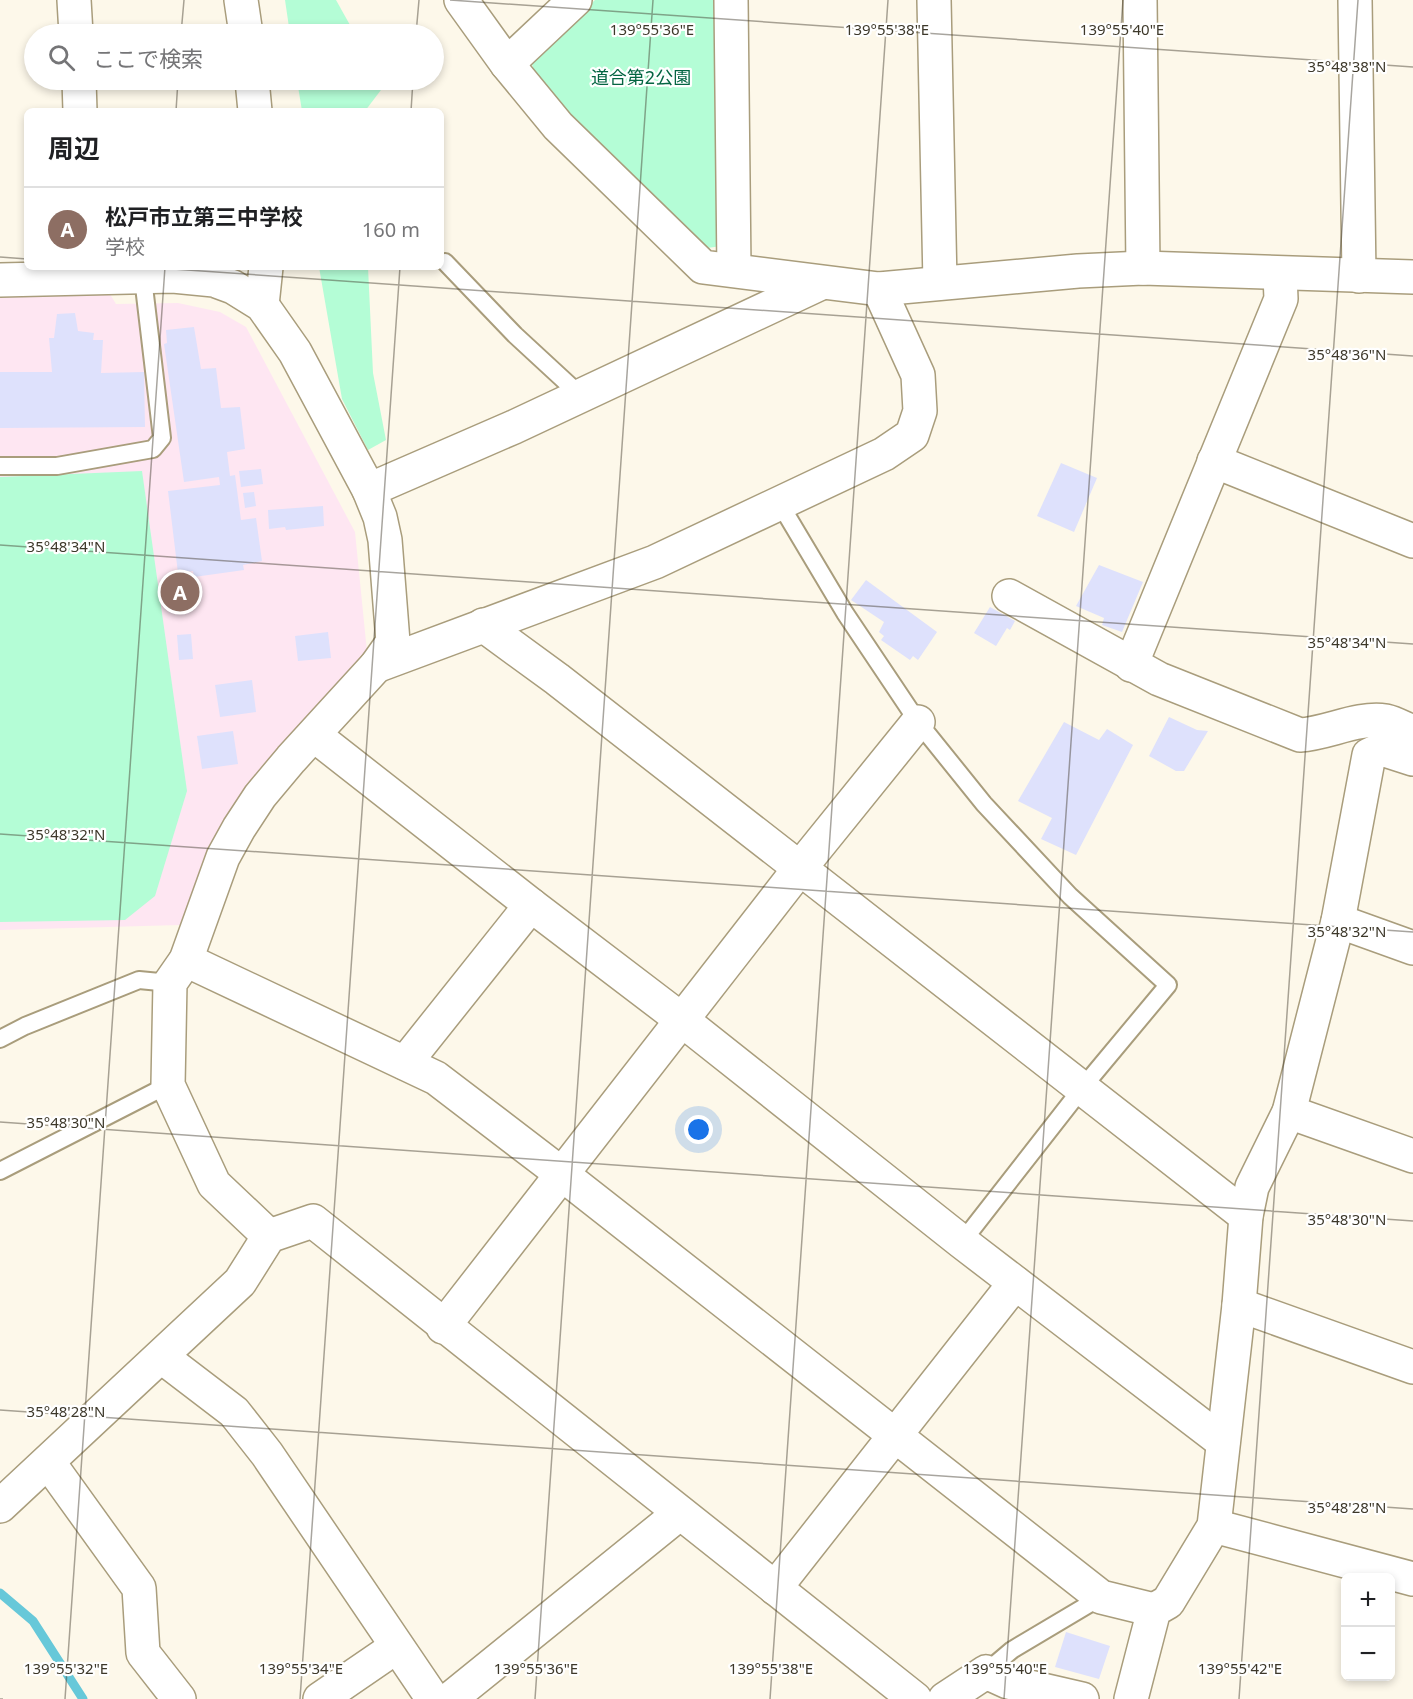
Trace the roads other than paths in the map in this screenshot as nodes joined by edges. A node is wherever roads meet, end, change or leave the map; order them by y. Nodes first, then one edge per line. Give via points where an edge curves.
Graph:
1 (74, 0) edge
2 (241, 0) edge
3 (461, 0) edge
4 (575, 0) edge
5 (731, 0) edge
6 (934, 0) edge
7 (1140, 0) edge
8 (1355, 0) edge
9 (75, 24) edge
10 (245, 24) edge
11 (507, 64) junction
12 (79, 90) edge
13 (253, 90) edge
14 (80, 108) edge
15 (255, 108) edge
16 (445, 262) dead end
17 (1143, 268) junction
18 (266, 270) edge
19 (734, 270) junction
20 (90, 273) edge
21 (1280, 275) junction
22 (1359, 276) junction
23 (1413, 277) edge
24 (143, 278) junction
25 (0, 280) edge
26 (822, 283) junction
27 (940, 283) junction
28 (879, 289) junction
29 (262, 305) junction
30 (580, 395) junction
31 (1214, 461) junction
32 (0, 466) edge
33 (369, 490) junction
34 (780, 504) junction
35 (1413, 541) edge
36 (1009, 596) dead end
37 (483, 626) junction
38 (1131, 665) junction
39 (376, 666) junction
40 (918, 722) junction
41 (1413, 732) edge
42 (314, 735) junction
43 (1413, 759) edge
44 (800, 868) junction
45 (531, 906) junction
46 (1338, 921) junction
47 (1413, 948) edge
48 (178, 971) junction
49 (682, 1020) junction
50 (0, 1039) edge
51 (405, 1063) junction
52 (168, 1085) junction
53 (1083, 1087) junction
54 (1289, 1112) junction
55 (1413, 1156) edge
56 (0, 1171) edge
57 (563, 1175) junction
58 (1245, 1216) junction
59 (269, 1236) junction
60 (962, 1242) junction
61 (1015, 1283) junction
62 (1239, 1305) junction
63 (443, 1327) junction
64 (162, 1357) junction
65 (1413, 1367) edge
66 (897, 1435) junction
67 (1223, 1442) junction
68 (49, 1463) junction
69 (0, 1506) edge
70 (680, 1513) junction
71 (1214, 1526) junction
72 (1413, 1579) edge
73 (775, 1588) junction
74 (1101, 1597) junction
75 (1154, 1610) junction
76 (396, 1647) junction
77 (986, 1672) junction
78 (179, 1699) edge
79 (320, 1699) edge
80 (433, 1699) edge
81 (450, 1699) edge
82 (915, 1699) edge
83 (945, 1699) edge
84 (1082, 1699) edge
85 (1131, 1699) edge

1 - 9 street
2 - 10 street
3 - 11 street
4 - 11 street
5 - 19 street
6 - 27 street
7 - 17 street
8 - 22 street
11 - 19 street via 558,126 703,267
12 - 14 street
13 - 15 street
16 - 30 lane via 515,336
17 - 21 street
17 - 27 street
18 - 29 street
19 - 26 street
20 - 24 street
20 - 25 street
21 - 22 street
21 - 31 street via 1281,299
22 - 23 street
24 - 29 street via 214,280 234,287
24 - 32 lane via 162,438 153,449 68,464
26 - 28 street
26 - 30 street
27 - 28 street
28 - 34 street via 918,375 920,411 912,435 884,454
29 - 33 street via 295,352
30 - 33 street
31 - 35 street
31 - 38 street
33 - 39 street via 385,540 392,607 393,642
34 - 37 street via 655,562
34 - 40 lane via 845,613
36 - 38 street
37 - 39 street
37 - 44 street
38 - 41 street via 1159,680 1300,735 1321,734 1345,724 1386,721
39 - 42 street
40 - 44 street
40 - 53 lane via 984,804 1070,897 1168,985
42 - 45 street
42 - 48 street via 260,796 239,828
43 - 46 street via 1382,749 1369,755
44 - 49 street
44 - 53 street
45 - 49 street
45 - 51 street
46 - 47 street
46 - 54 street
48 - 50 lane via 139,980
48 - 51 street
48 - 52 street
49 - 57 street
49 - 60 street
51 - 57 street via 445,1085
52 - 56 lane
52 - 59 street via 214,1184
53 - 58 street
53 - 60 lane
54 - 55 street
54 - 58 street via 1252,1187
57 - 63 street
57 - 66 street
58 - 62 street
59 - 63 street via 313,1221
59 - 64 street via 240,1282
60 - 61 street
61 - 66 street
61 - 67 street
62 - 65 street
62 - 67 street
63 - 70 street
64 - 68 street
64 - 76 street via 234,1412 267,1454
66 - 73 street
66 - 74 street
67 - 71 street
68 - 69 street
68 - 78 street via 139,1588 143,1653
70 - 73 street
70 - 81 street
71 - 72 street
71 - 75 street via 1168,1602
73 - 82 street
74 - 75 street
74 - 77 lane via 1012,1650
75 - 85 street
76 - 79 street
76 - 80 street
77 - 83 street
77 - 84 street via 1008,1682

